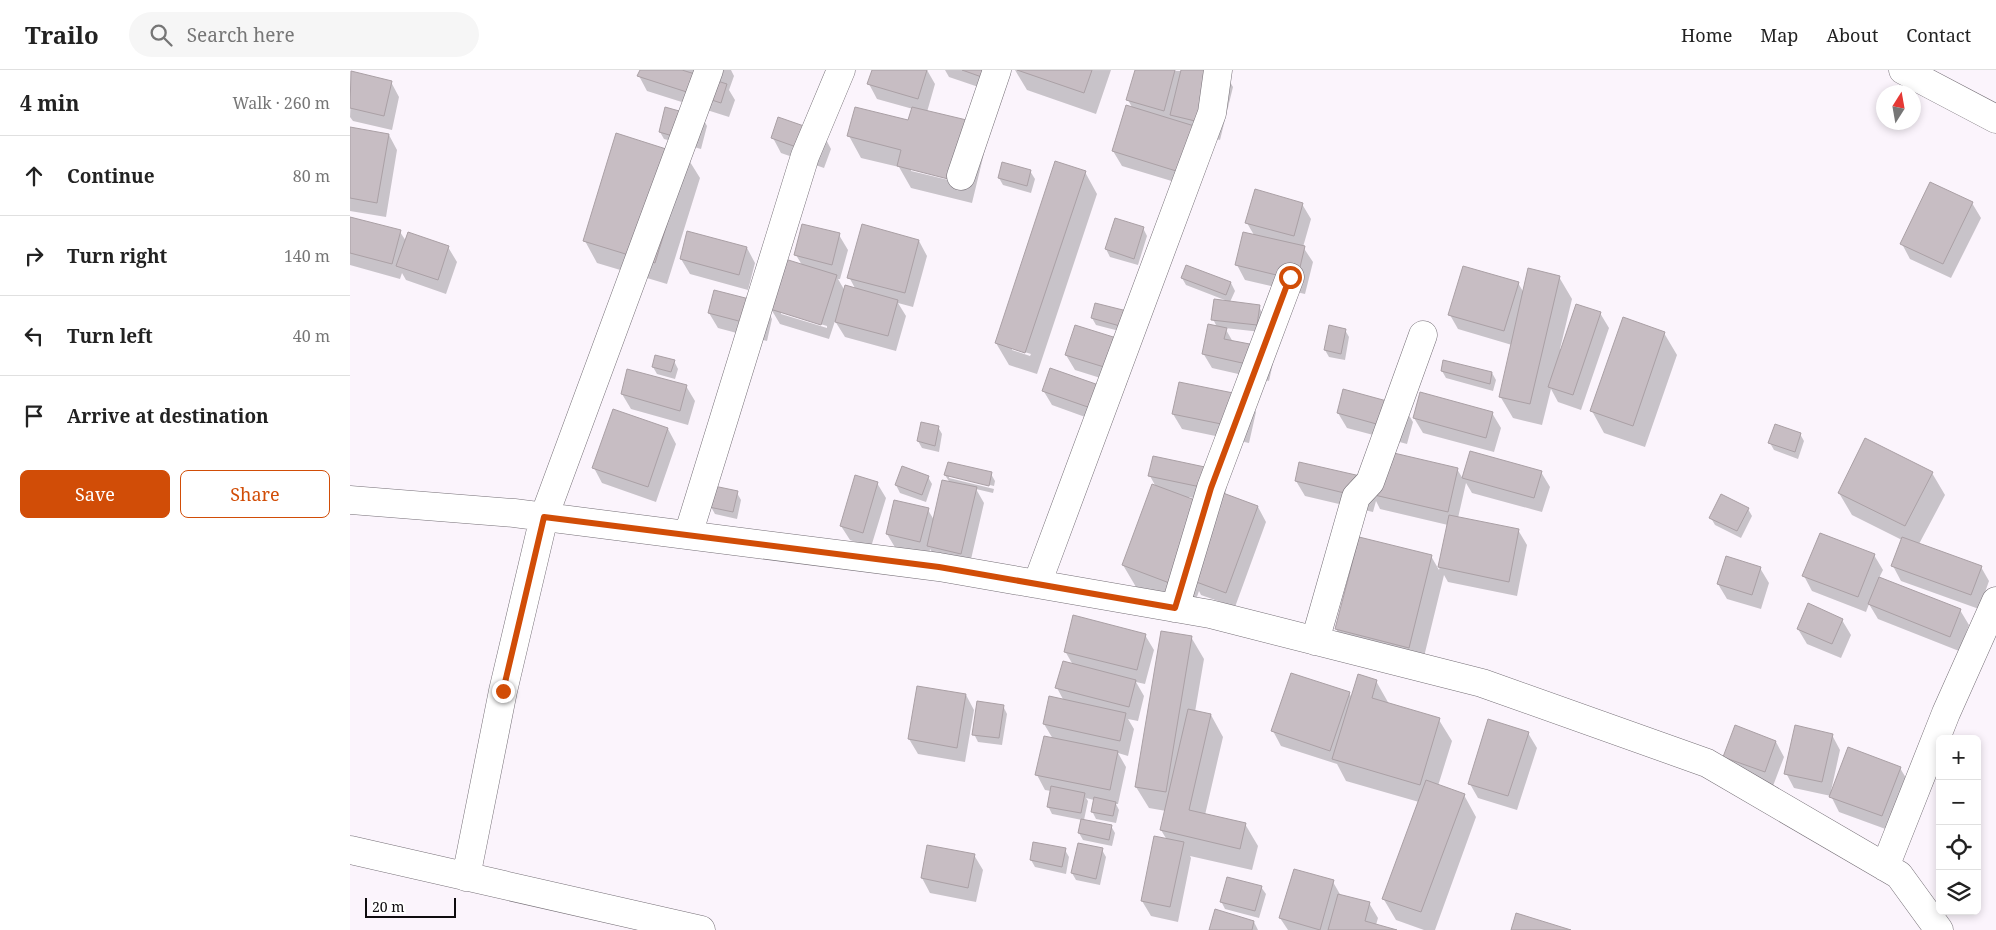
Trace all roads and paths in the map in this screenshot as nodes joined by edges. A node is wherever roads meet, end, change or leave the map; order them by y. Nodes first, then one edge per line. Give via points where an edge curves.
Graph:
1 (710, 70) edge
2 (842, 70) edge
3 (997, 70) edge
4 (1218, 70) edge
5 (1903, 70) edge
6 (1996, 119) edge
7 (961, 176) dead end
8 (1290, 277) dead end
9 (1423, 335) dead end
10 (350, 500) edge
11 (544, 517) junction
12 (688, 535) junction
13 (1037, 584) junction
14 (1996, 601) edge
15 (1175, 608) junction
16 (1315, 641) junction
17 (350, 850) edge
18 (1886, 867) junction
19 (466, 878) junction
20 (701, 930) edge
21 (1939, 930) edge

1 - 11 street
2 - 12 street via 804,156
3 - 7 street
4 - 13 street via 1212,113
5 - 6 street
8 - 15 street via 1211,488
9 - 16 street via 1370,482 1356,498
10 - 11 street
11 - 12 street
11 - 19 street via 503,691
12 - 13 street via 939,567
13 - 15 street
14 - 18 street via 1946,712
15 - 16 street
16 - 18 street via 1482,684 1707,763
17 - 19 street
18 - 21 street via 1899,875
19 - 20 street

